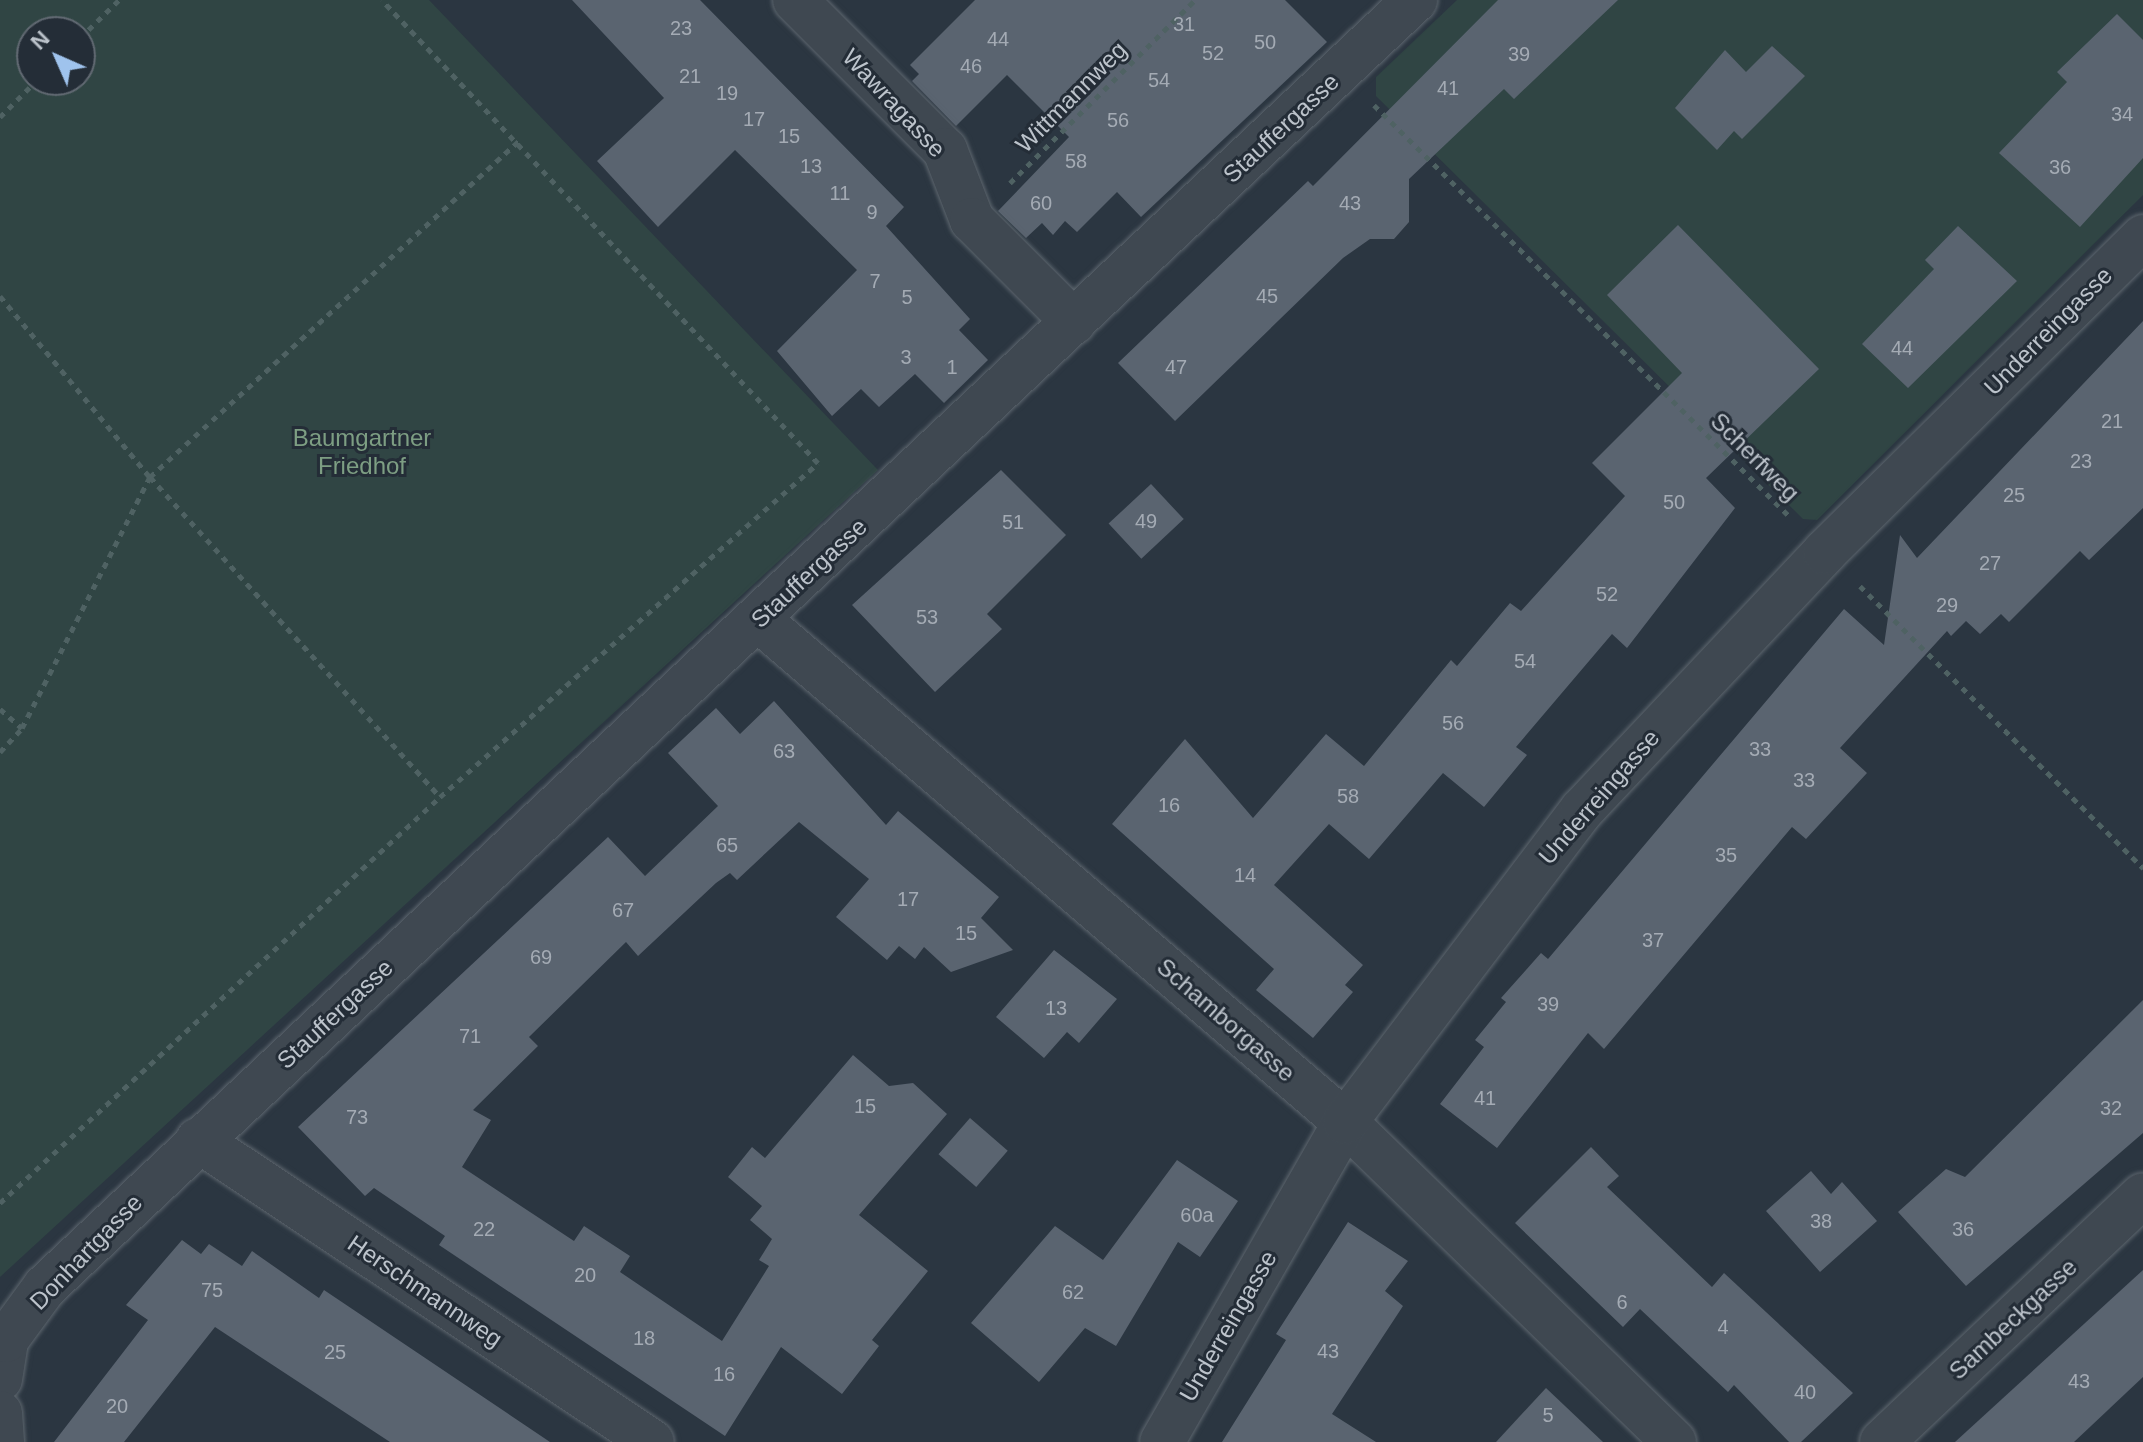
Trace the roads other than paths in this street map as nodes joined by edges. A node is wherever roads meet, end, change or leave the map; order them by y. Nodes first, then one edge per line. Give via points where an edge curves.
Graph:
1 (795, 0) edge
2 (1415, 0) edge
3 (2143, 237) edge
4 (1074, 322) junction
5 (759, 620) junction
6 (1345, 1122) junction
7 (198, 1140) junction
8 (2143, 1195) edge
9 (0, 1379) edge
10 (0, 1413) edge
11 (2, 1442) edge
12 (652, 1442) edge
13 (1162, 1442) edge
14 (1674, 1442) edge
15 (1882, 1442) edge

1 - 4 street, Wawragasse via 945,150 972,220
2 - 4 street, Stauffergasse
3 - 6 street, Underreingasse via 1825,552 1582,810
4 - 5 street, Stauffergasse
5 - 6 street, Schamborgasse
5 - 7 street, Stauffergasse
6 - 13 street, Underreingasse
6 - 14 street, Schamborgasse
7 - 9 street, Donhartgasse via 45,1287 6,1340
7 - 12 street, Herschmannweg
8 - 15 street, Sambeckgasse
10 - 11 street

